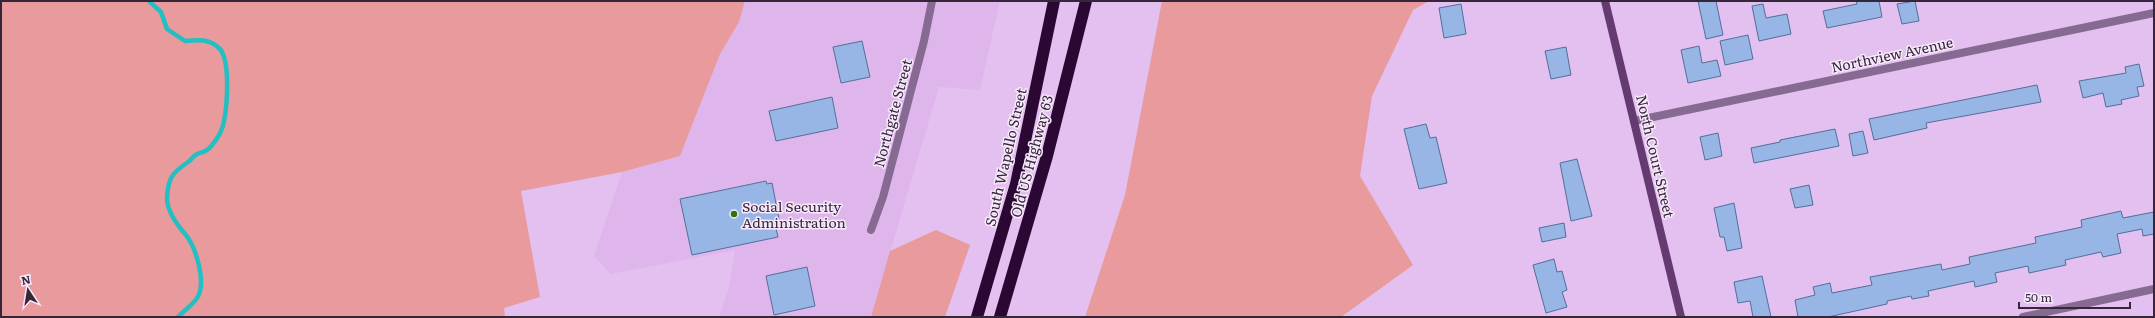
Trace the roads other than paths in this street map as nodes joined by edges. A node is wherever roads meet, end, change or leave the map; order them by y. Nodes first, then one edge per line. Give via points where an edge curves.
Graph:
1 (932, 1) edge
2 (1054, 1) edge
3 (1086, 1) edge
4 (1605, 1) edge
5 (2154, 13) edge
6 (1634, 121) junction
7 (871, 230) dead end
8 (2154, 289) edge
9 (977, 317) edge
10 (1000, 317) edge
11 (1680, 317) edge
12 (2023, 317) edge

1 - 7 street, Northgate Street via 883,197
2 - 9 highway, South Wapello Street via 1016,184
3 - 10 highway, Old US Highway 63 via 1047,156
4 - 6 main road, North Court Street
5 - 6 street, Northview Avenue
6 - 11 main road, North Court Street
8 - 12 street

